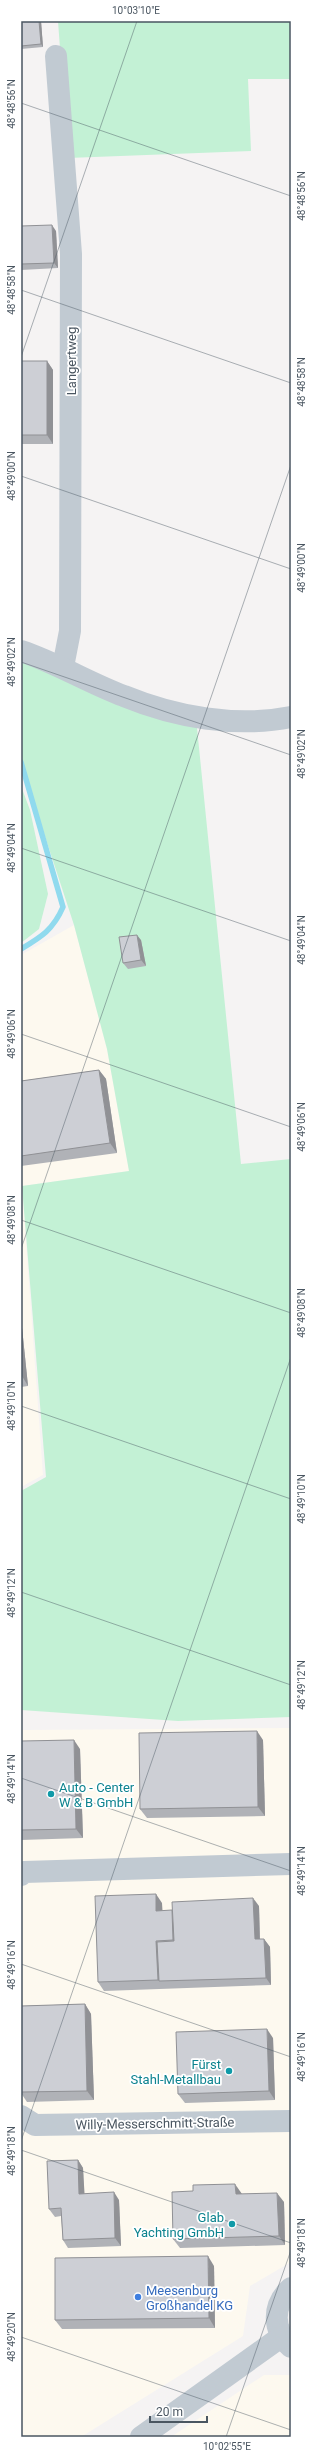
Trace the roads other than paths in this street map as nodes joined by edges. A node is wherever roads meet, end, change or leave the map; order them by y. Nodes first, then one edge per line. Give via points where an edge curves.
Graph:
1 (56, 56) dead end
2 (21, 651) edge
3 (62, 667) junction
4 (291, 717) edge
5 (291, 1864) edge
6 (21, 1875) edge
7 (21, 2116) edge
8 (291, 2121) edge
9 (291, 2288) edge
10 (286, 2342) edge
11 (141, 2437) edge

1 - 3 street, Langertweg via 71,254 70,631
2 - 3 street
3 - 4 street via 128,698 196,718 246,721
5 - 6 street via 24,1872
7 - 8 street, Willy-Messerschmitt-Straße via 35,2125
9 - 10 street via 284,2294 277,2309 276,2321
10 - 11 street

